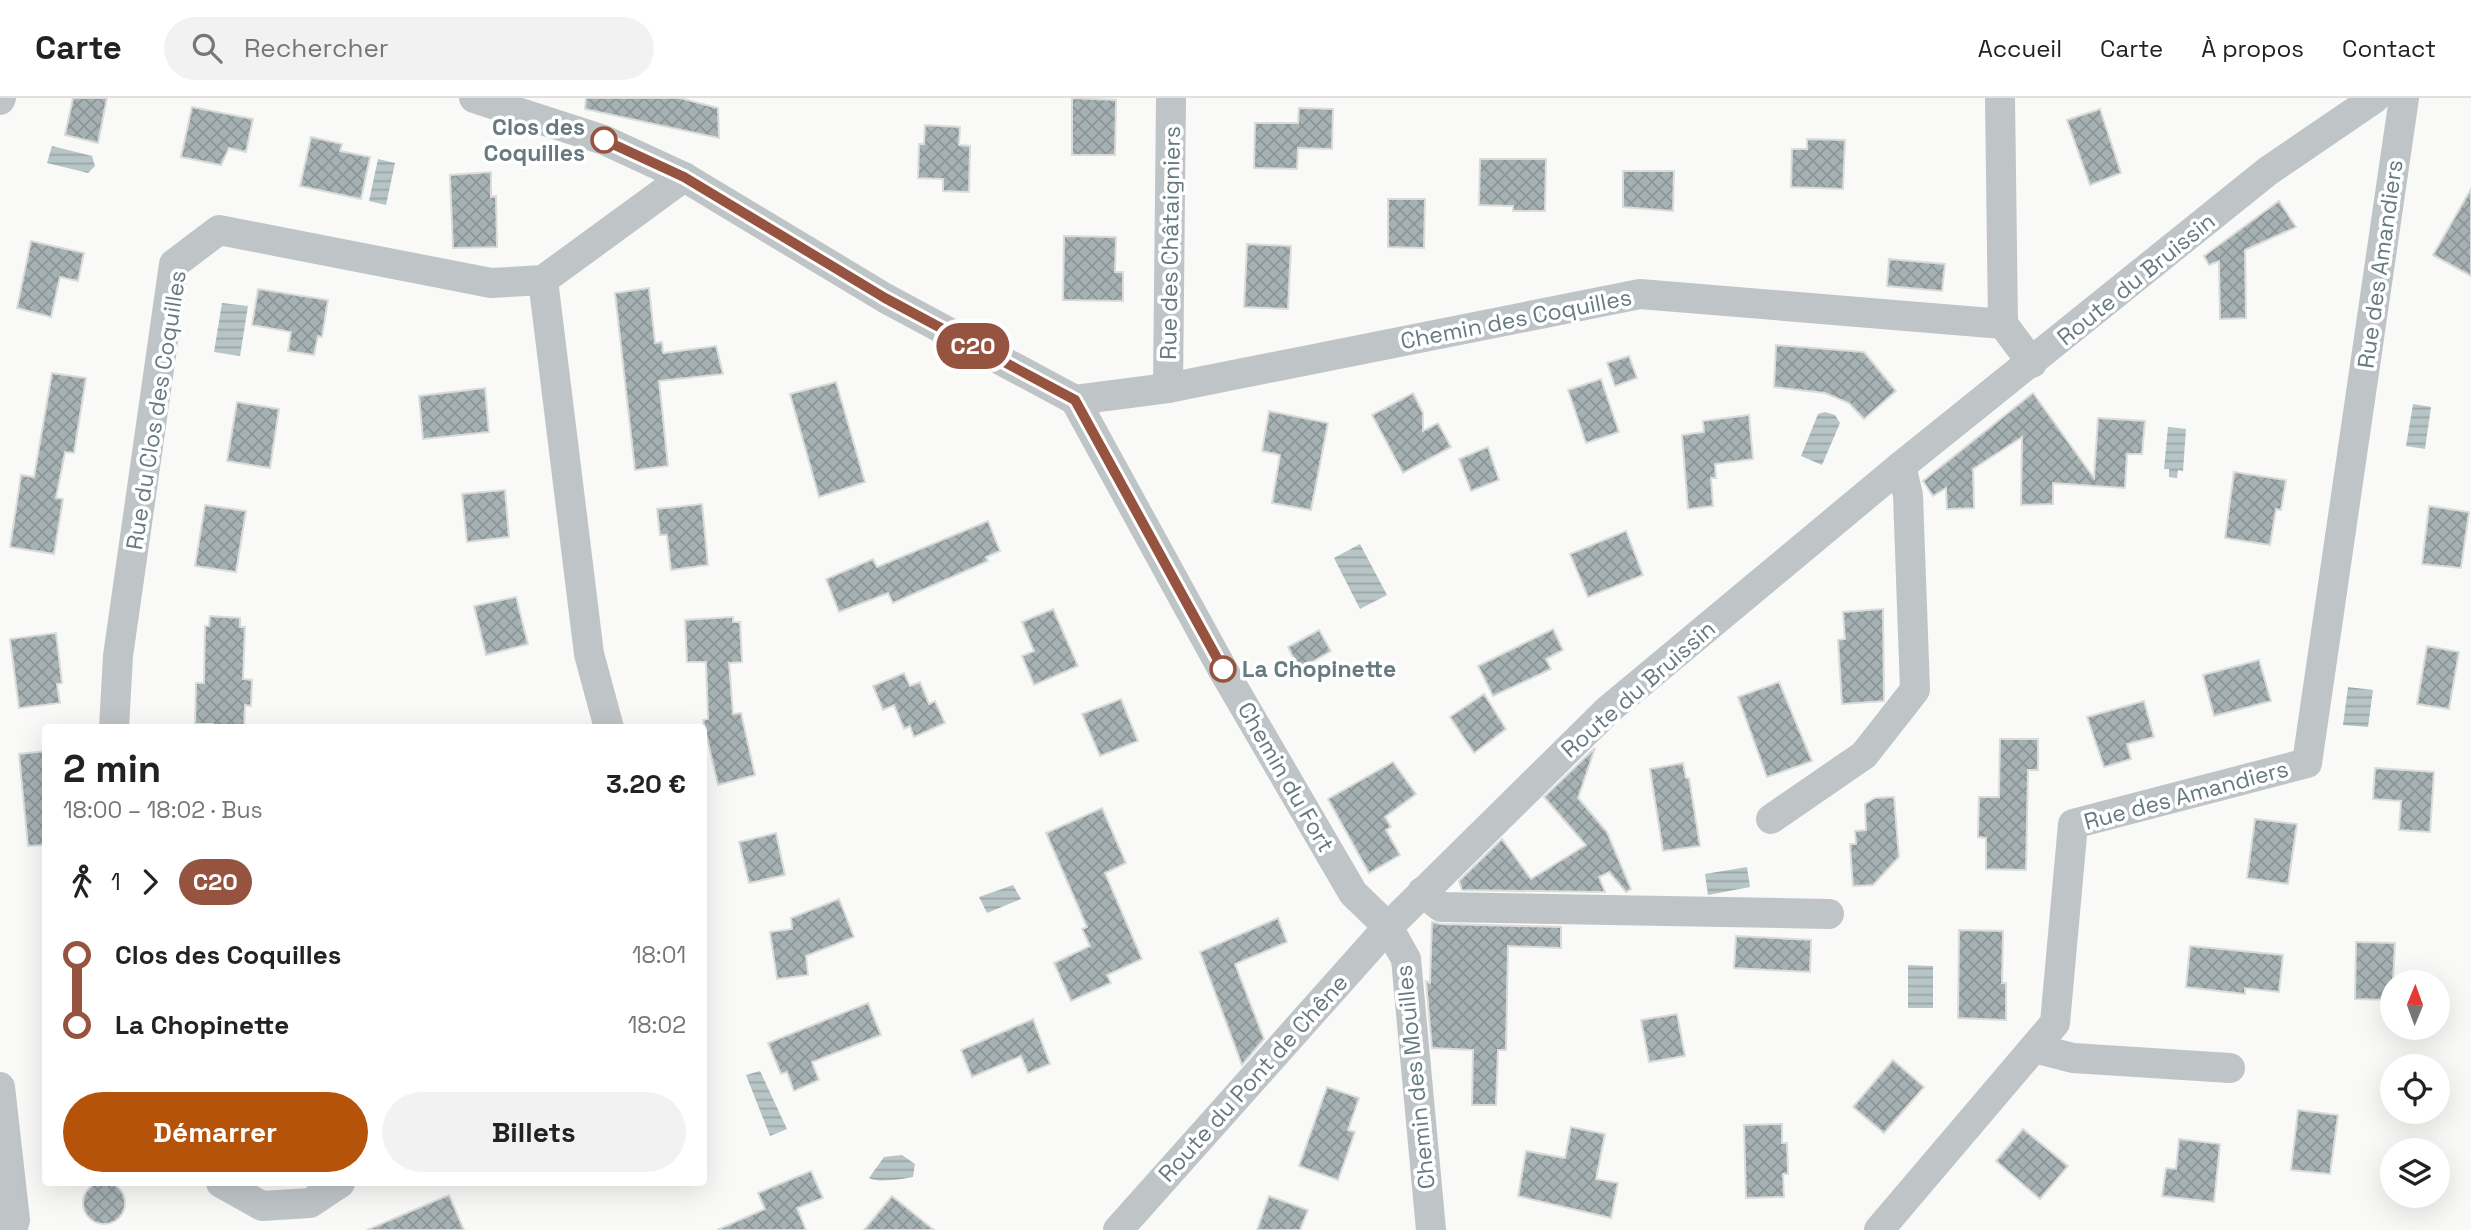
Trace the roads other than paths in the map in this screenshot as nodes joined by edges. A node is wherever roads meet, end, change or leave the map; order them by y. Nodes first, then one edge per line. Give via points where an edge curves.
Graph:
1 (474, 98) edge
2 (1171, 98) edge
3 (2000, 98) edge
4 (2375, 98) edge
5 (2404, 98) edge
6 (684, 177) junction
7 (543, 280) junction
8 (2003, 324) junction
9 (2032, 363) junction
10 (1168, 388) junction
11 (1075, 400) junction
12 (1901, 466) junction
13 (114, 724) edge
14 (608, 724) edge
15 (1770, 819) dead end
16 (1422, 892) junction
17 (1829, 914) dead end
18 (1388, 927) junction
19 (2034, 1048) junction
20 (2230, 1068) dead end
21 (0, 1087) edge
22 (226, 1186) edge
23 (336, 1186) edge
24 (12, 1230) edge
25 (1118, 1230) edge
26 (1431, 1230) edge
27 (1879, 1230) edge

1 - 6 street via 604,140
2 - 10 street, Rue des Châtaigniers
3 - 8 street
4 - 9 street, Route du Bruissin via 2268,172
5 - 19 street, Rue des Amandiers via 2307,763 2073,824 2055,1023
6 - 7 street
6 - 11 street via 885,298
7 - 13 street, Rue du Clos des Coquilles via 491,283 219,230 174,264 118,656
7 - 14 street via 589,654
8 - 9 street
8 - 10 street, Chemin des Coquilles via 1640,293
9 - 12 street, Route du Bruissin
10 - 11 street, Chemin des Coquilles
11 - 18 street, Chemin du Fort via 1223,670 1353,893
12 - 15 street via 1908,495 1915,690 1864,755
12 - 16 street, Route du Bruissin via 1608,710
16 - 17 street via 1441,907
16 - 18 street, Route du Bruissin
18 - 25 street, Route du Pont de Chêne
18 - 26 street, Chemin des Mouilles via 1406,959
19 - 20 street via 2073,1058
19 - 27 street, Rue des Amandiers
21 - 24 street via 15,1220
22 - 23 street via 262,1206 310,1203

